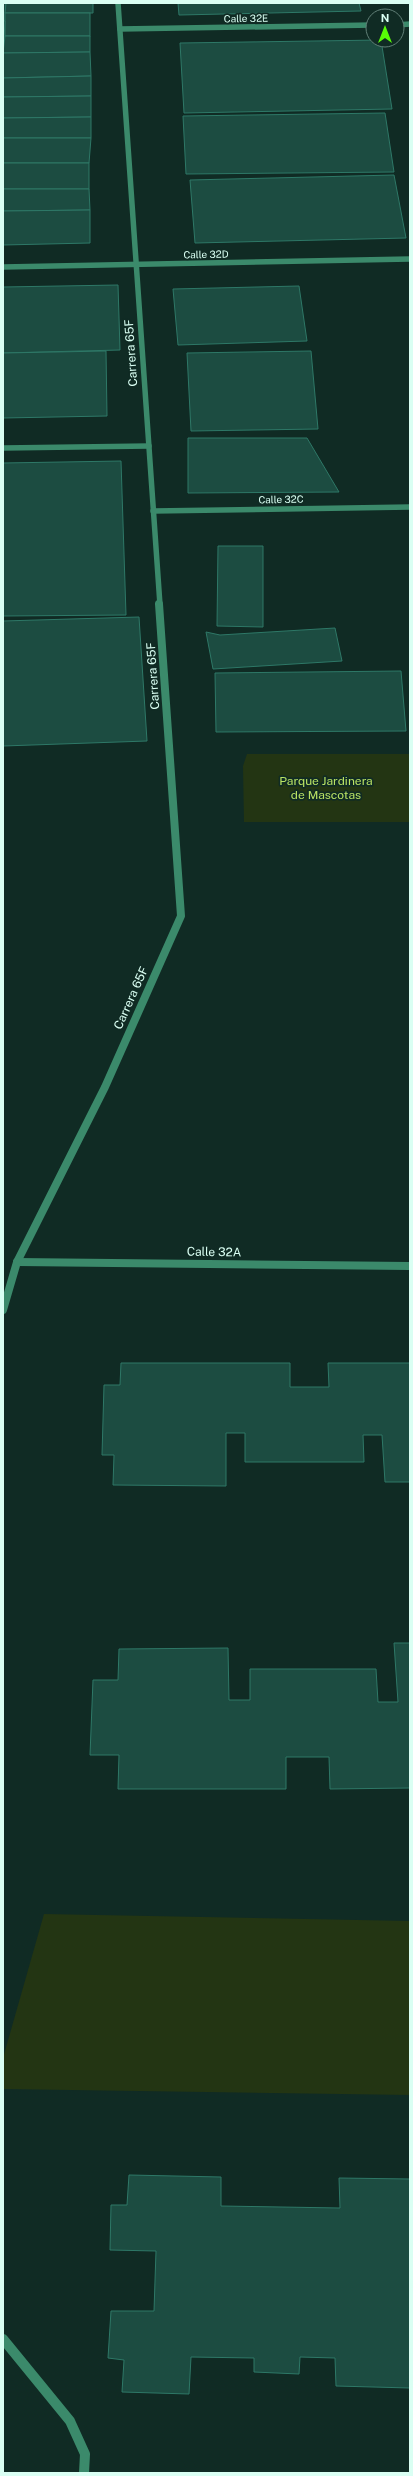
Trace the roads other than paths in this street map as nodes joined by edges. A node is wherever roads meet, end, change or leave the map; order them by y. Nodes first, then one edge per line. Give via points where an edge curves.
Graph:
1 (118, 3) edge
2 (365, 25) edge
3 (120, 29) junction
4 (410, 259) edge
5 (136, 264) junction
6 (3, 267) edge
7 (149, 446) junction
8 (3, 448) edge
9 (410, 507) edge
10 (153, 511) junction
11 (17, 1262) junction
12 (410, 1266) edge
13 (3, 1310) edge
14 (3, 2339) edge
15 (84, 2473) edge

1 - 3 street, Carrera 65F
2 - 3 street, Calle 32E
3 - 5 street, Carrera 65F
4 - 5 street, Calle 32D
5 - 6 street, Calle 32D
5 - 7 street, Carrera 65F
7 - 8 street
7 - 10 street, Carrera 65F
9 - 10 street, Calle 32C
10 - 11 street, Carrera 65F via 181,916 105,1088
11 - 12 street, Calle 32A
11 - 13 street, Carrera 65F
14 - 15 street via 70,2421 85,2454

